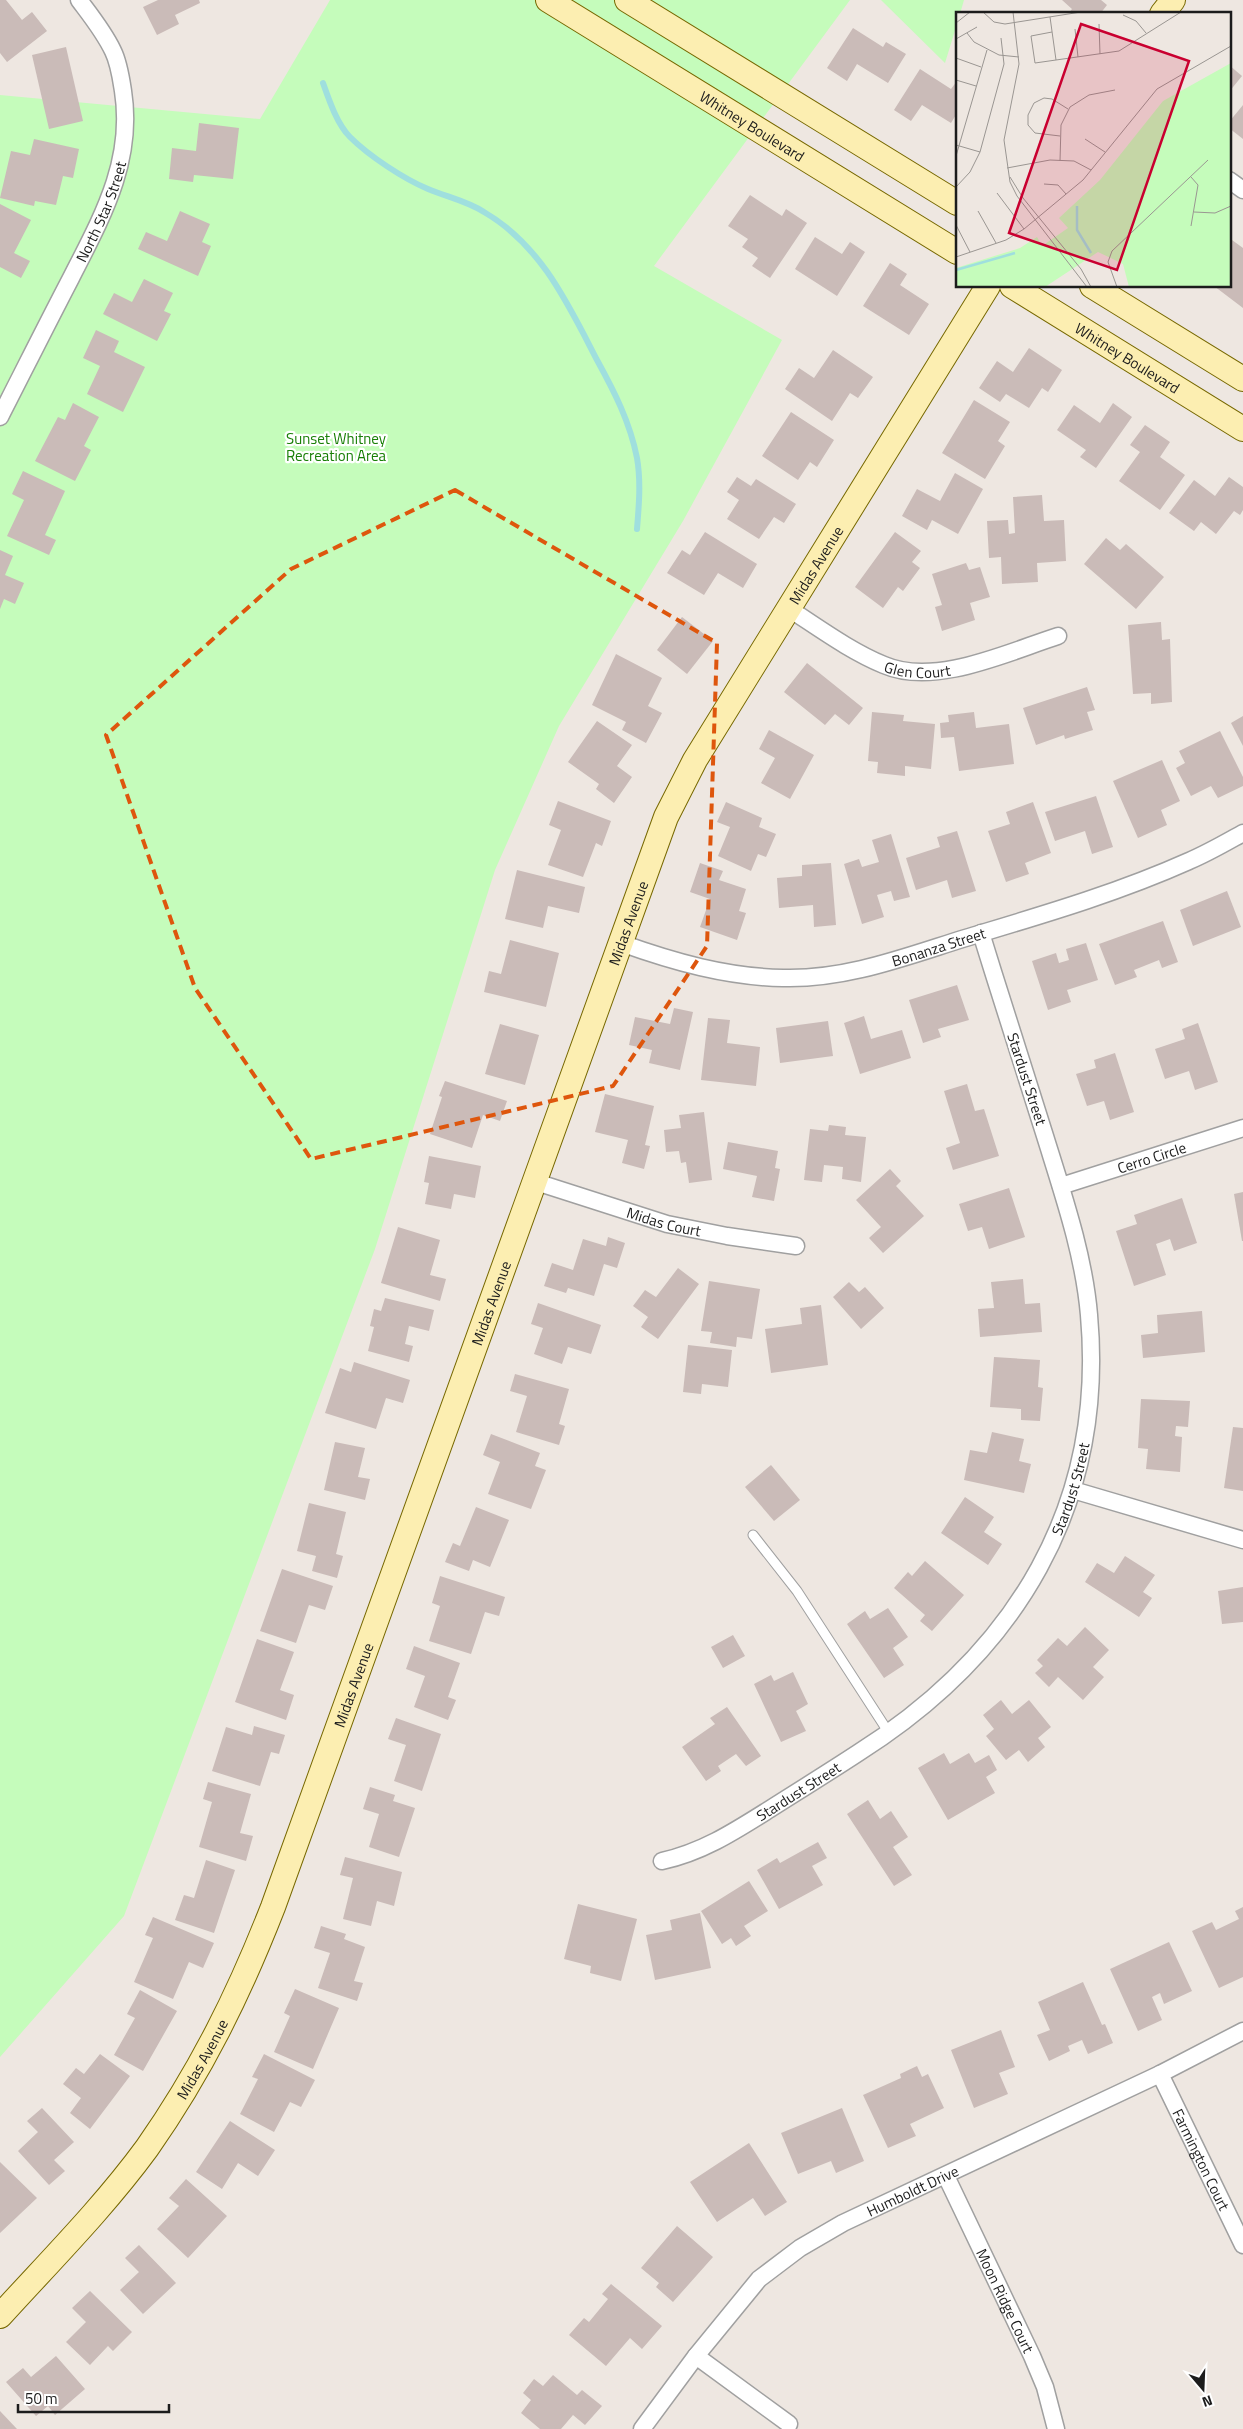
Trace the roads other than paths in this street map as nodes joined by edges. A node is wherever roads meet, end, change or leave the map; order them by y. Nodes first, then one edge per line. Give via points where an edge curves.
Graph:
1 (79, 0) edge
2 (548, 0) edge
3 (627, 0) edge
4 (1173, 0) edge
5 (1164, 12) edge
6 (1230, 181) edge
7 (1243, 190) edge
8 (956, 202) edge
9 (956, 251) edge
10 (987, 288) edge
11 (1015, 288) edge
12 (1095, 288) edge
13 (1243, 379) edge
14 (0, 417) edge
15 (1243, 429) edge
16 (788, 608) junction
17 (1058, 636) dead end
18 (1243, 833) edge
19 (981, 933) junction
20 (621, 943) junction
21 (1243, 1128) edge
22 (536, 1182) junction
23 (1061, 1186) junction
24 (796, 1246) dead end
25 (1073, 1490) junction
26 (753, 1535) dead end
27 (1243, 1540) edge
28 (889, 1734) junction
29 (662, 1861) dead end
30 (1243, 2031) edge
31 (1160, 2074) junction
32 (946, 2176) junction
33 (1243, 2245) edge
34 (0, 2316) edge
35 (696, 2356) junction
36 (789, 2424) dead end
37 (642, 2429) edge
38 (1056, 2429) edge

1 - 14 street, North Star Street via 113,52 121,76 126,137 118,177 97,226
2 - 9 street, Whitney Boulevard
3 - 8 street
4 - 5 street
6 - 7 street
10 - 16 street, Midas Avenue
11 - 15 street, Whitney Boulevard
12 - 13 street
16 - 17 street, Glen Court via 864,655 885,666 907,671 933,672 958,668
16 - 20 street, Midas Avenue via 680,789 660,834
18 - 19 street, Bonanza Street via 1191,861 1140,882
19 - 20 street, Bonanza Street via 894,961 827,975 784,978 736,974 684,964
19 - 23 street, Stardust Street
20 - 22 street, Midas Avenue
21 - 23 street, Cerro Circle
22 - 24 street, Midas Court via 667,1224
22 - 34 street, Midas Avenue via 251,1965 223,2024 176,2105 140,2156 106,2199
23 - 25 street, Stardust Street via 1089,1312 1092,1367 1084,1451
25 - 27 street
25 - 28 street, Stardust Street via 1062,1524 1019,1602 964,1670
26 - 28 lane via 796,1592
28 - 29 street, Stardust Street via 723,1838 683,1856
30 - 31 street, Humboldt Drive
31 - 32 street, Humboldt Drive
31 - 33 street, Farmington Court
32 - 35 street, Humboldt Drive via 843,2224 800,2248 759,2279
32 - 38 street, Moon Ridge Court via 1032,2356 1045,2387
35 - 36 street
35 - 37 street, Humboldt Drive

